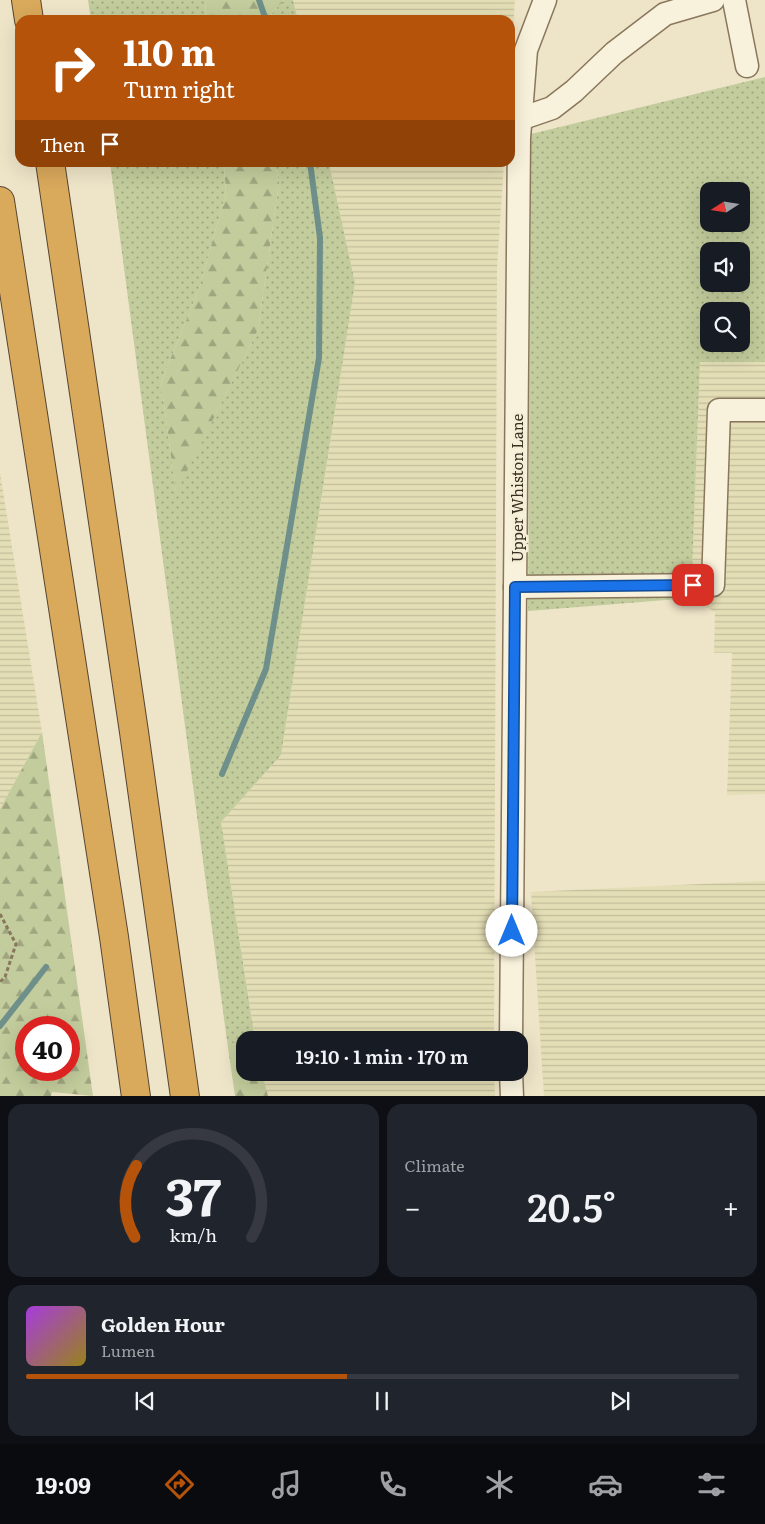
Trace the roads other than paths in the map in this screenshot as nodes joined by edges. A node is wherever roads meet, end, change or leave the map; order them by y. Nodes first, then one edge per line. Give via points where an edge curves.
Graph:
1 (26, 0) edge
2 (545, 0) edge
3 (713, 0) edge
4 (734, 0) edge
5 (28, 15) edge
6 (747, 66) dead end
7 (520, 119) junction
8 (51, 167) edge
9 (0, 201) edge
10 (765, 410) edge
11 (515, 587) junction
12 (511, 1031) edge
13 (511, 1081) edge
14 (136, 1096) edge
15 (185, 1096) edge
16 (512, 1096) edge

1 - 5 highway
2 - 7 street, Upper Whiston Lane via 526,50
3 - 7 street via 665,14 614,53 552,108
4 - 6 street
7 - 11 street, Upper Whiston Lane
8 - 15 highway
9 - 14 highway
10 - 11 street via 719,410 713,585
11 - 12 street, Upper Whiston Lane
13 - 16 street

